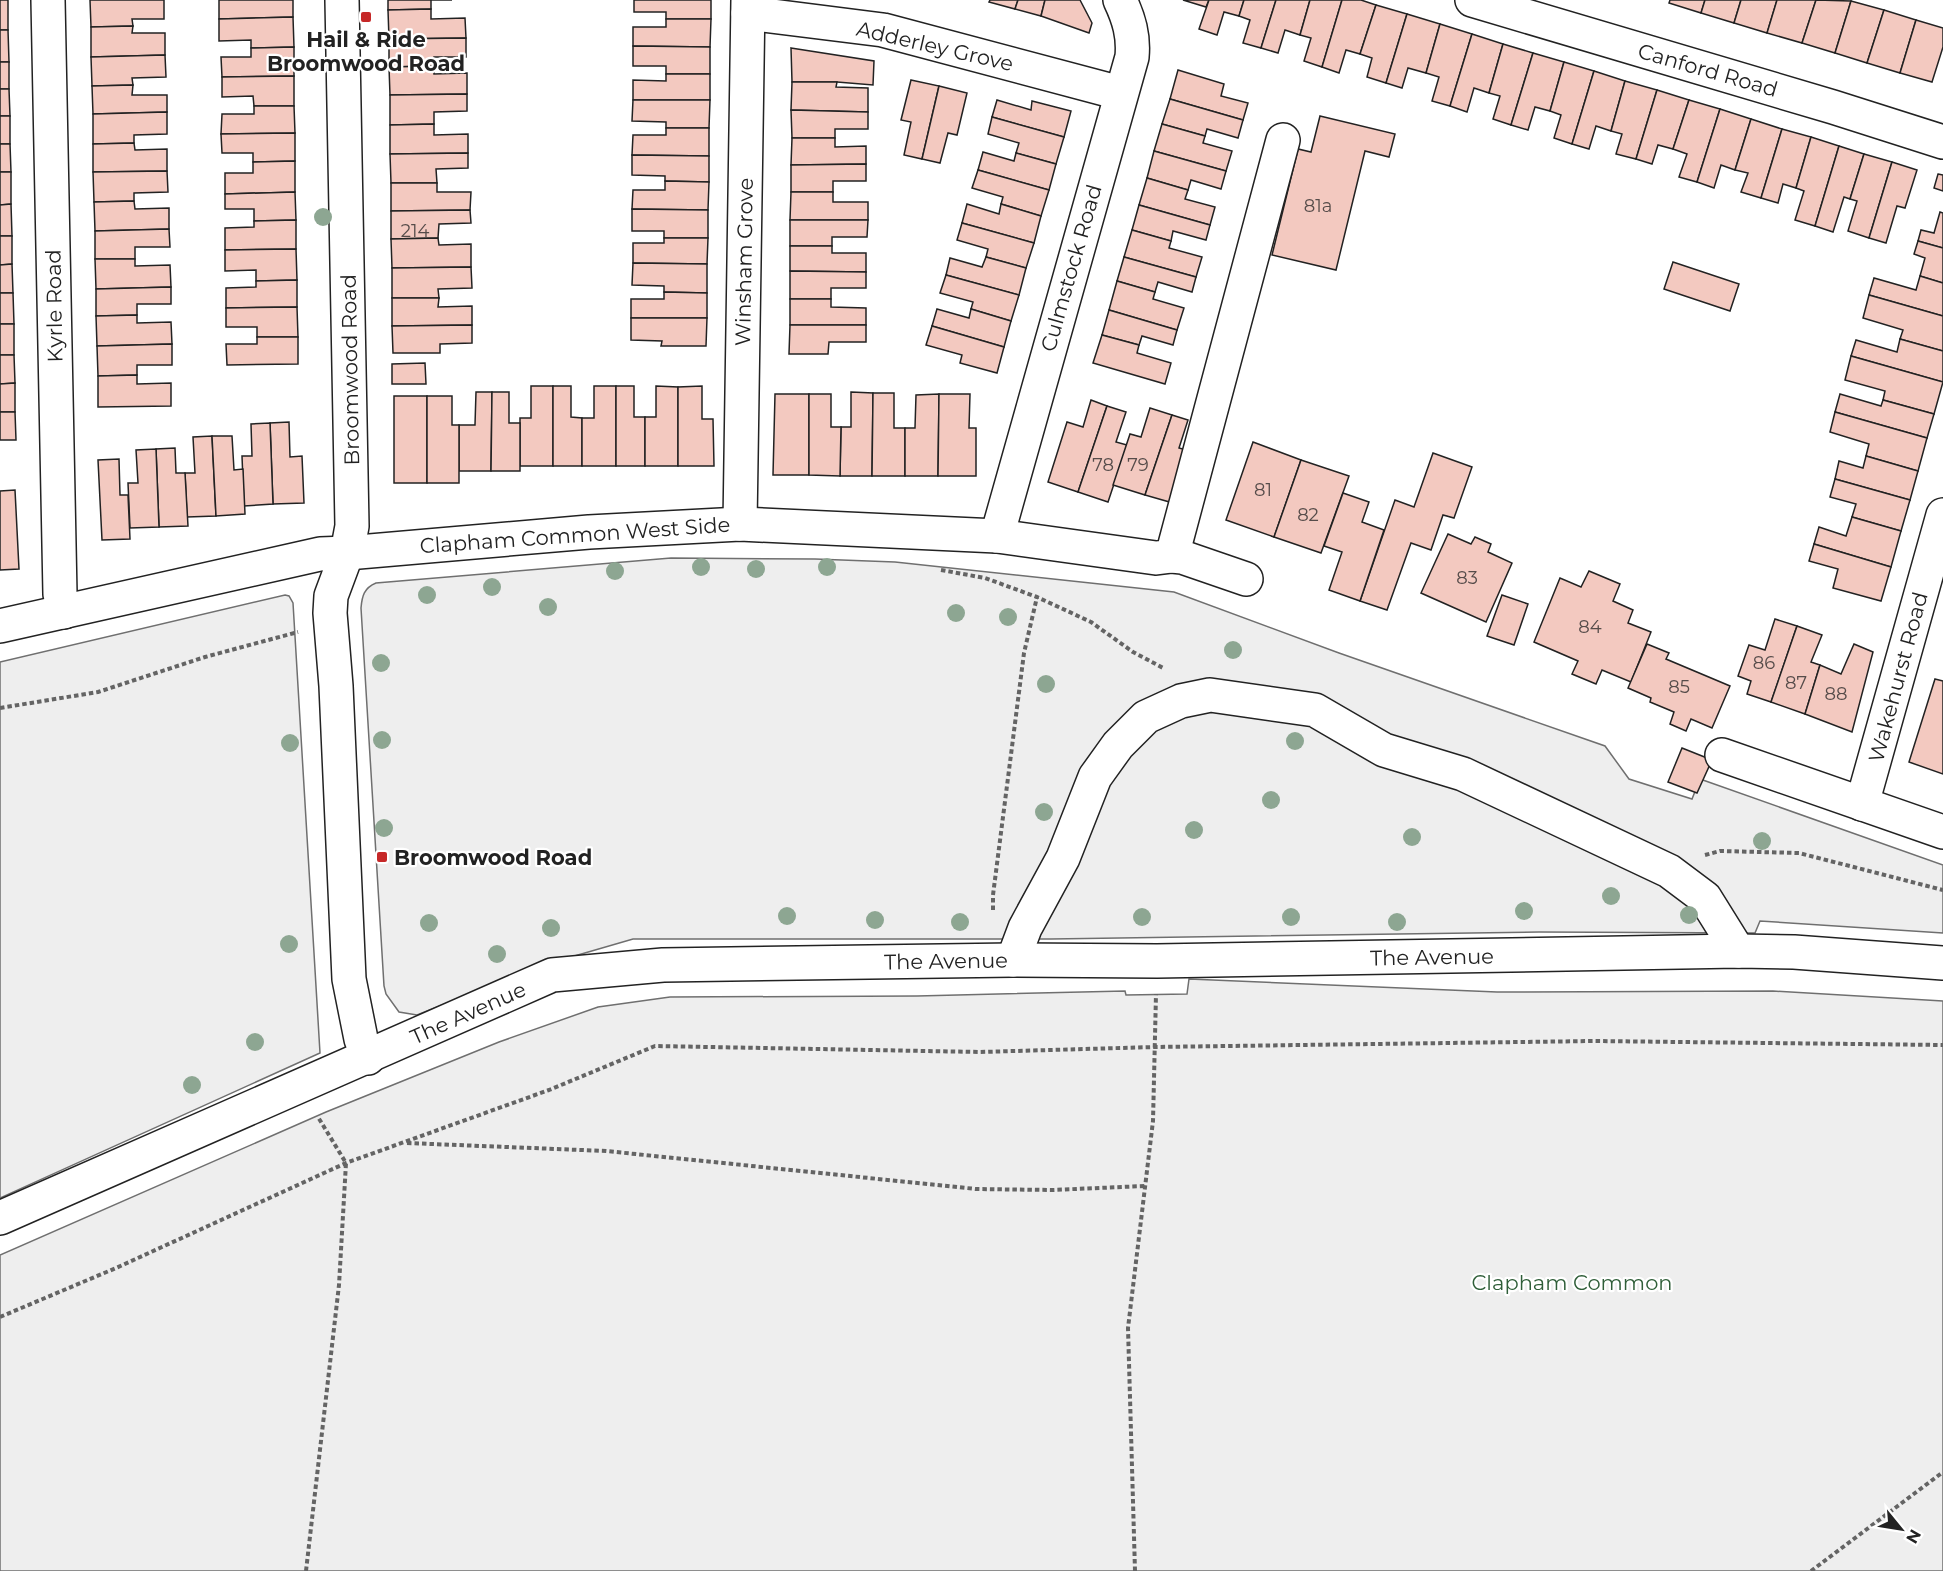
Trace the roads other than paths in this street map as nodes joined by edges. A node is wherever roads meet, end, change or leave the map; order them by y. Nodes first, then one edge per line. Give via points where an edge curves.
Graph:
1 (48, 0) edge
2 (342, 0) edge
3 (1120, 0) edge
4 (1472, 0) edge
5 (748, 6) edge
6 (1120, 93) junction
7 (1283, 140) dead end
8 (1943, 142) edge
9 (1943, 515) edge
10 (740, 524) junction
11 (997, 536) junction
12 (347, 553) junction
13 (1164, 557) junction
14 (1246, 579) dead end
15 (64, 612) junction
16 (0, 626) edge
17 (1722, 755) dead end
18 (1862, 804) junction
19 (1943, 832) edge
20 (1738, 951) junction
21 (1013, 960) junction
22 (1943, 963) edge
23 (368, 1058) junction
24 (0, 1218) edge

1 - 15 main road, Kyrle Road via 60,594
2 - 12 main road, Broomwood Road via 352,501
3 - 6 main road, Culmstock Road via 1133,43
4 - 8 main road, Canford Road
5 - 6 main road, Adderley Grove via 883,30
5 - 10 main road, Winsham Grove
6 - 11 main road, Culmstock Road
7 - 13 main road
9 - 18 main road, Wakehurst Road
10 - 11 main road, Clapham Common West Side
10 - 12 main road, Clapham Common West Side via 578,532
11 - 13 main road, Clapham Common West Side
12 - 15 main road, Clapham Common West Side via 320,554
12 - 23 main road, Broomwood Road via 331,596 330,613 349,979
13 - 14 main road, Clapham Common West Side via 1182,557
15 - 16 main road, Clapham Common West Side
17 - 18 main road
18 - 19 main road
20 - 21 main road, The Avenue
20 - 21 main road via 1705,898 1669,871 1463,774 1384,750 1315,710 1210,695 1181,701 1146,717 1118,746 1095,777 1063,858 1025,928
20 - 22 main road, The Avenue
21 - 23 main road, The Avenue via 663,965 552,975
23 - 24 main road, The Avenue

